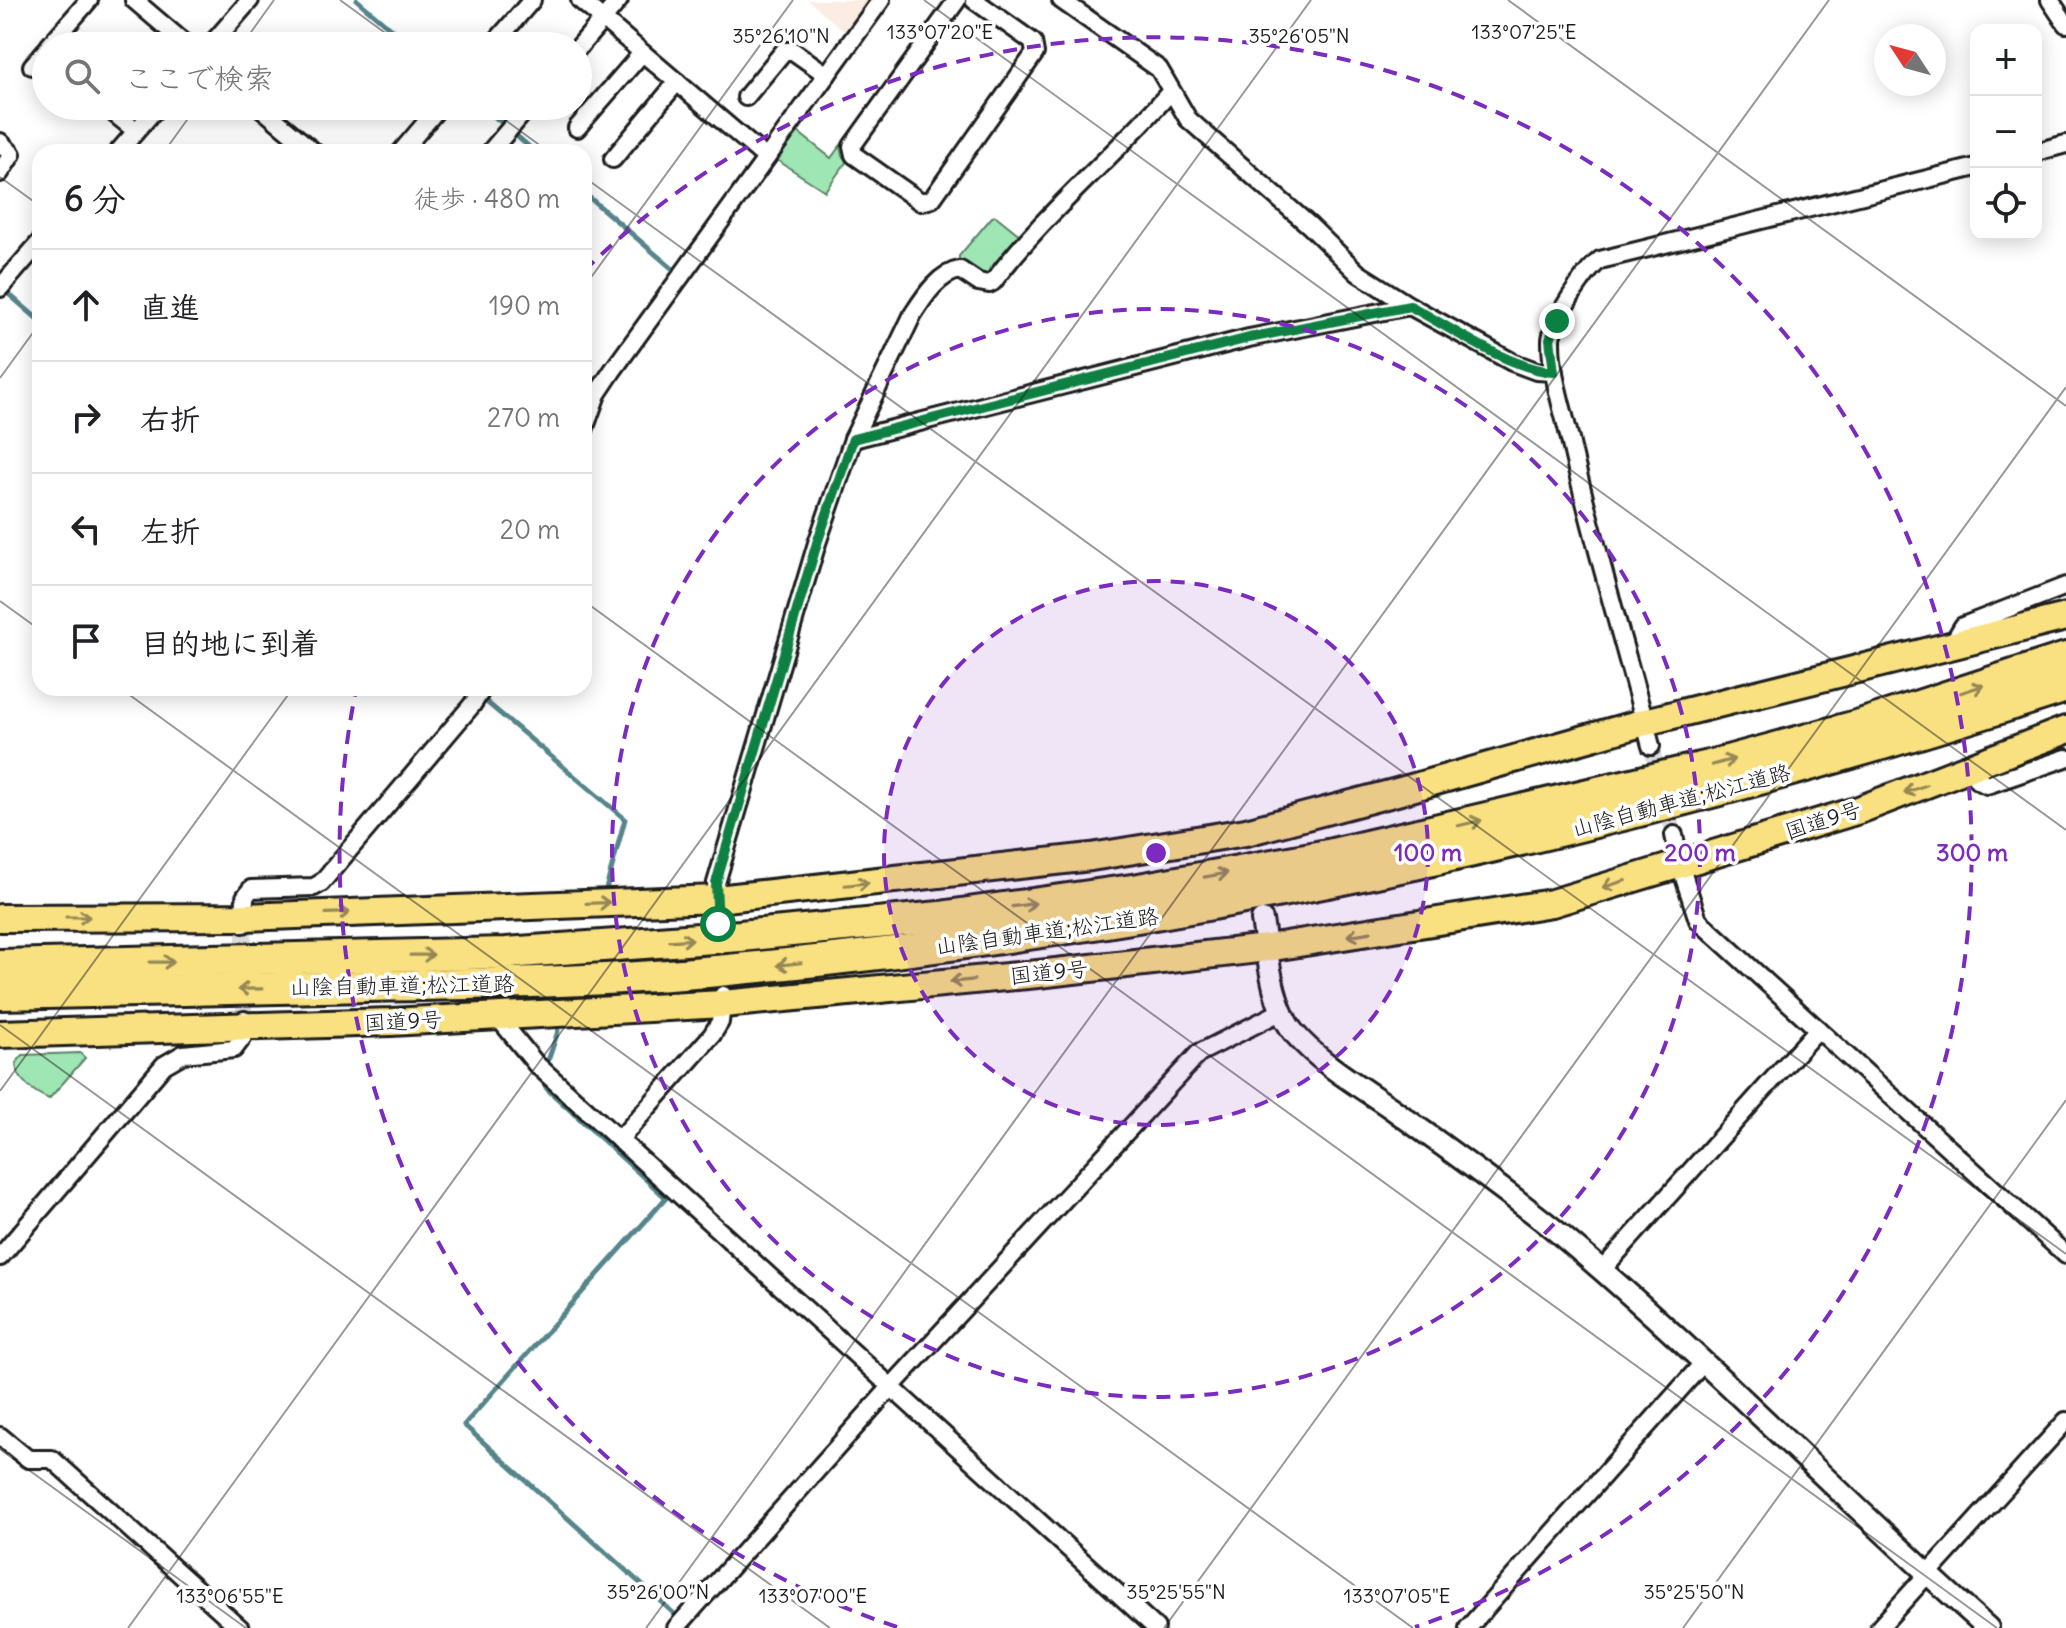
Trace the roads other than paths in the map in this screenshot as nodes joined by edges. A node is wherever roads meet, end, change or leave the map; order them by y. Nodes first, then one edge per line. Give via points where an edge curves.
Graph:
1 (89, 0) edge
2 (134, 0) edge
3 (250, 0) edge
4 (532, 0) edge
5 (580, 0) edge
6 (619, 0) edge
7 (881, 0) edge
8 (957, 0) edge
9 (974, 0) edge
10 (1061, 0) edge
11 (2050, 0) edge
12 (603, 19) junction
13 (2066, 24) edge
14 (62, 32) edge
15 (172, 32) edge
16 (222, 32) edge
17 (504, 32) edge
18 (592, 32) edge
19 (642, 53) junction
20 (827, 75) junction
21 (677, 82) junction
22 (1171, 91) junction
23 (746, 97) dead end
24 (592, 111) edge
25 (122, 120) edge
26 (146, 120) edge
27 (276, 120) edge
28 (428, 120) edge
29 (517, 120) edge
30 (584, 120) edge
31 (577, 128) dead end
32 (136, 131) junction
33 (0, 142) edge
34 (125, 144) edge
35 (304, 144) edge
36 (408, 144) edge
37 (497, 144) edge
38 (2066, 144) edge
39 (2042, 150) edge
40 (766, 158) junction
41 (613, 159) dead end
42 (1972, 168) edge
43 (0, 173) edge
44 (32, 250) edge
45 (4, 279) edge
46 (1410, 306) junction
47 (1554, 372) junction
48 (592, 389) edge
49 (853, 439) junction
50 (2066, 586) edge
51 (2066, 617) edge
52 (1951, 646) junction
53 (2066, 658) edge
54 (2066, 687) edge
55 (478, 696) edge
56 (2066, 730) edge
57 (1648, 734) junction
58 (2066, 758) edge
59 (1972, 768) junction
60 (1674, 835) tunnel mouth
61 (1680, 865) junction
62 (717, 911) junction
63 (0, 918) edge
64 (1262, 920) dead end
65 (244, 922) junction
66 (1267, 948) junction
67 (0, 957) edge
68 (90, 963) junction
69 (0, 965) edge
70 (0, 994) edge
71 (723, 998) junction
72 (1280, 1012) junction
73 (497, 1016) junction
74 (244, 1023) junction
75 (1818, 1029) junction
76 (0, 1034) edge
77 (619, 1140) junction
78 (2066, 1255) edge
79 (0, 1257) edge
80 (1601, 1271) junction
81 (1704, 1362) junction
82 (890, 1388) junction
83 (2066, 1421) edge
84 (0, 1436) edge
85 (1927, 1574) junction
86 (680, 1624) edge
87 (240, 1628) edge
88 (1156, 1628) edge
89 (1468, 1628) edge
90 (1879, 1628) edge
91 (1988, 1628) edge

1 - 14 street
2 - 15 street
3 - 16 street
4 - 17 street
5 - 12 street
6 - 12 street
7 - 20 street
8 - 9 street via 852,146 854,155 921,202 932,199 1035,53 1033,42
10 - 22 street via 1159,69
11 - 13 street
12 - 18 street
12 - 19 street
19 - 21 street
19 - 24 street
20 - 23 street via 793,51 784,51
20 - 40 street
21 - 40 street
21 - 41 street
22 - 46 street via 1188,119 1358,273
22 - 49 street via 1021,244 993,282 984,284 960,270 950,272 926,295
25 - 32 street
26 - 32 street
27 - 35 street
28 - 36 street
29 - 37 street
30 - 31 street
32 - 34 street
33 - 43 street via 12,154
38 - 39 street
40 - 48 street
42 - 47 street via 1600,260 1557,321 1550,339
44 - 45 street
46 - 47 street via 1512,362
46 - 49 street via 1249,338
47 - 57 street
49 - 62 street via 716,883
50 - 52 street via 1963,626
51 - 52 highway
52 - 57 highway
68 -> 53 highway, 山陰自動車道;松江道路 via 506,953 940,917 1139,889 1328,855 1709,766 1860,725
54 -> 70 highway, 山陰自動車道;松江道路 via 1715,793 1338,882 1144,918 744,969 515,983
55 - 65 street via 321,883 251,889 245,897
56 - 59 highway, 国道9号
62 -> 57 highway via 1091,857 1248,843 1397,792
58 - 59 street via 1987,785 1977,780
59 -> 61 highway, 国道9号 via 1859,810
60 - 61 street
61 -> 66 highway, 国道9号 via 1552,903
61 - 75 street via 1698,920
65 -> 62 highway
63 -> 65 highway
64 - 66 street
66 -> 71 highway, 国道9号 via 1038,974
66 - 72 street
67 - 68 highway
68 - 69 highway, 山陰自動車道;松江道路
71 - 73 highway, 国道9号
71 - 77 street via 712,1035
72 - 80 street via 1314,1052 1522,1204
72 - 82 street via 1199,1053
73 - 74 highway, 国道9号
73 - 77 street via 536,1064
74 - 76 highway, 国道9号
74 - 79 street via 243,1037 234,1049 183,1054 164,1065
75 - 78 street
75 - 80 street
77 - 82 street
80 - 81 street
81 - 85 street
81 - 89 street
82 - 86 street
82 - 88 street
83 - 85 street
84 - 87 street via 28,1459 52,1459
85 - 90 street
85 - 91 street

